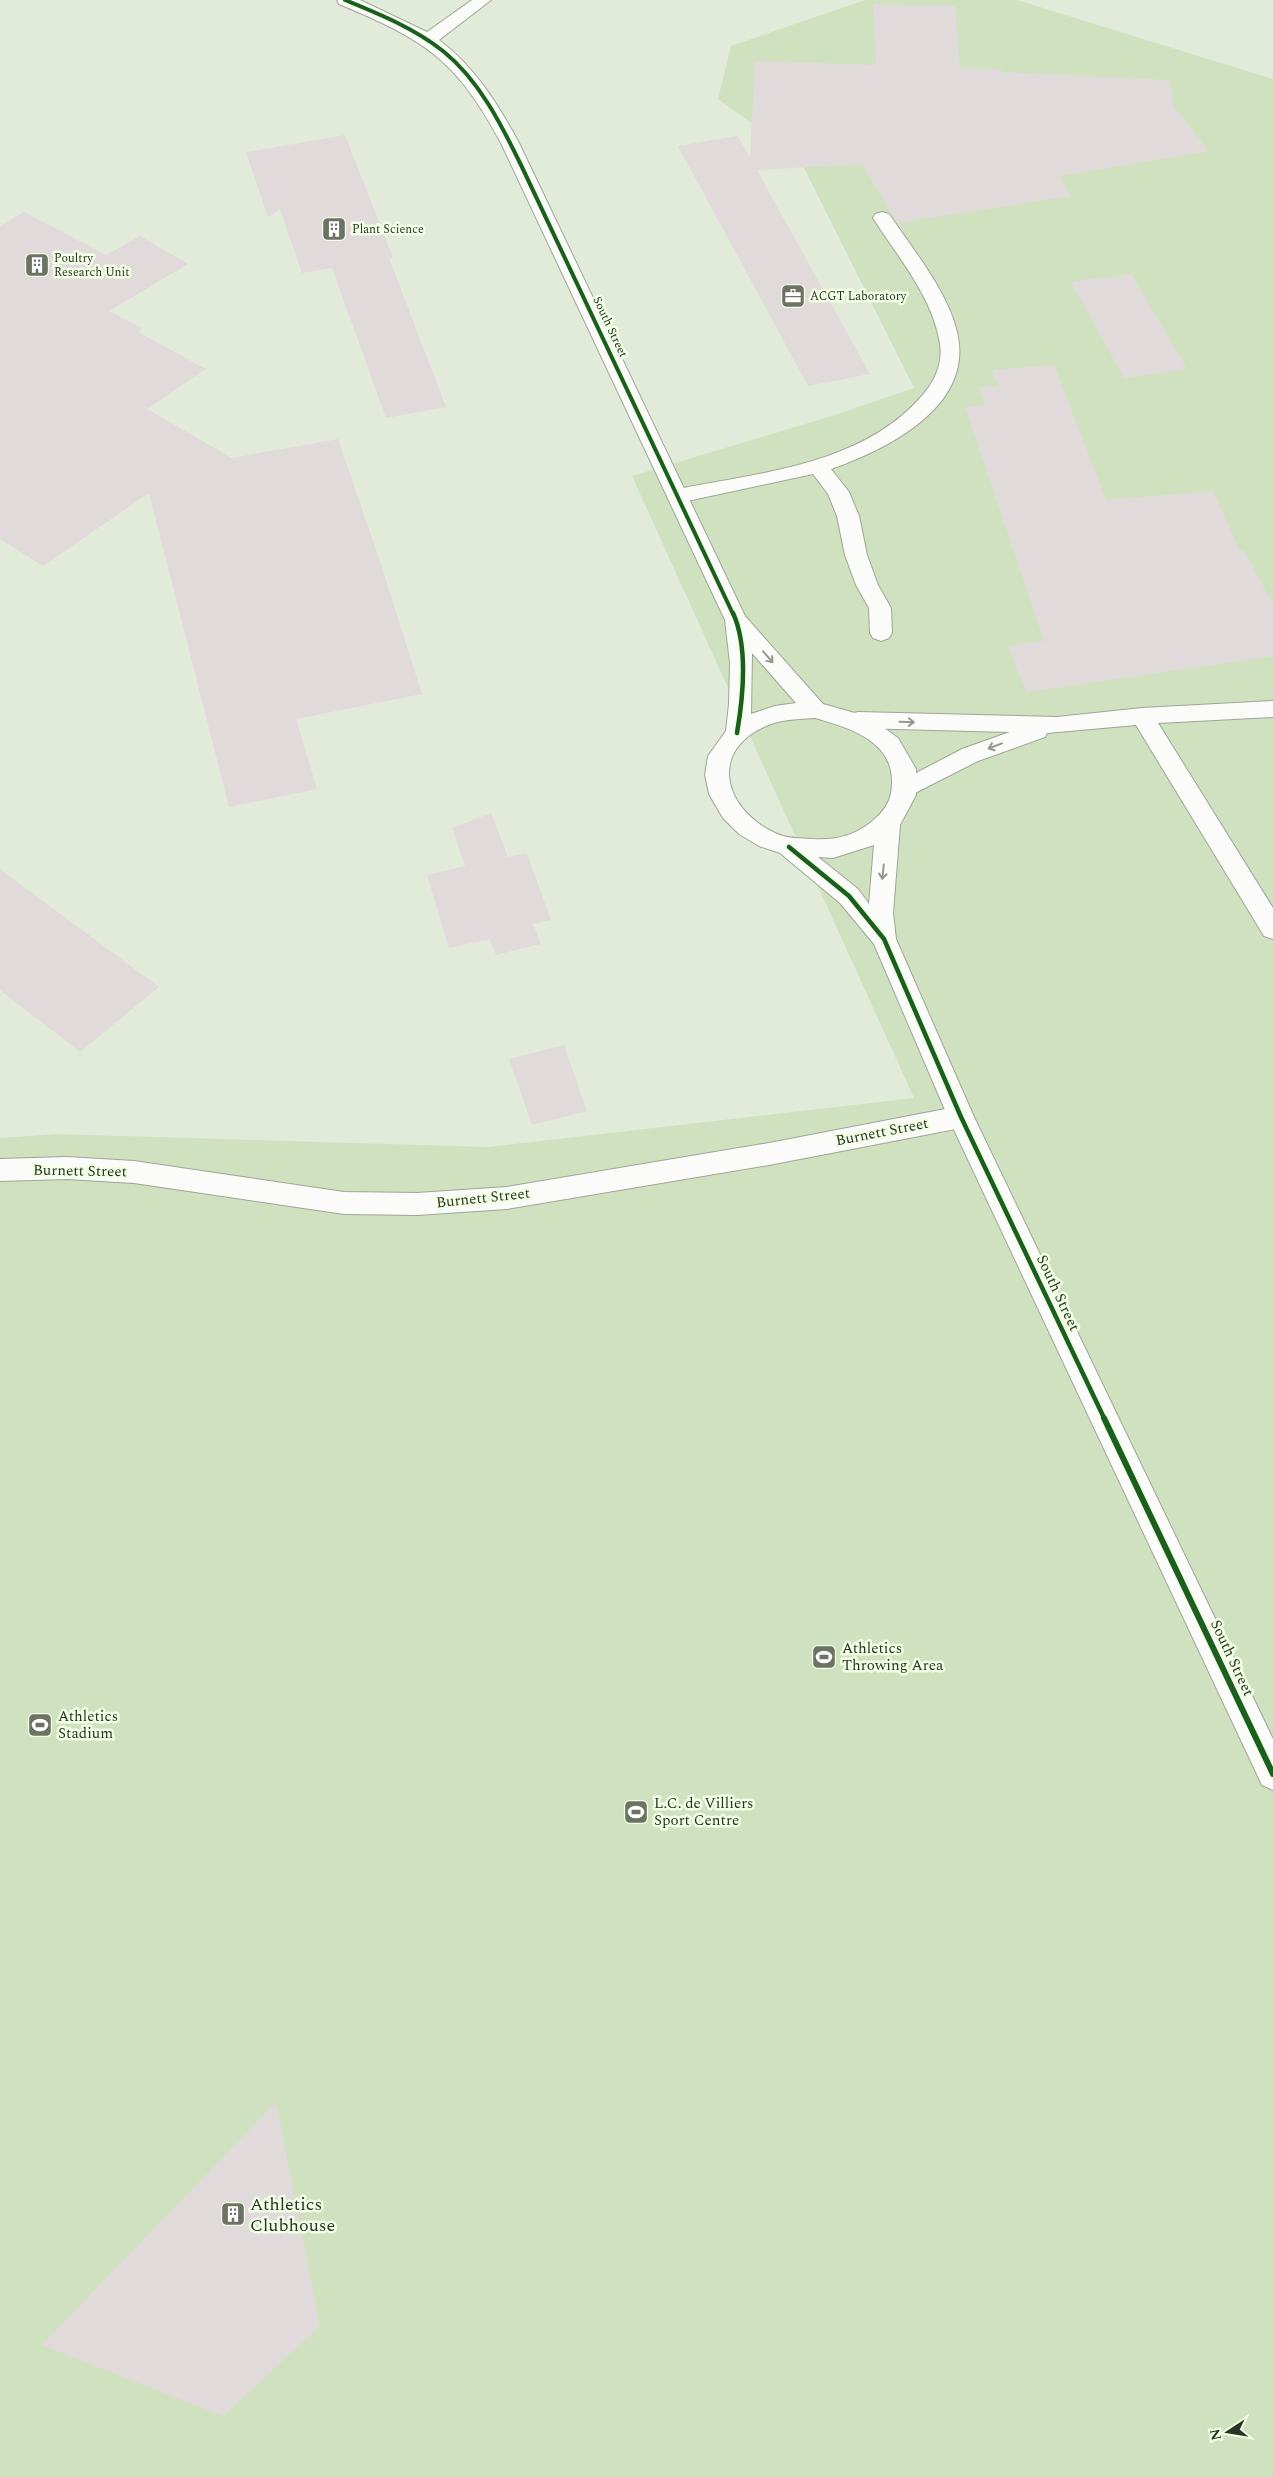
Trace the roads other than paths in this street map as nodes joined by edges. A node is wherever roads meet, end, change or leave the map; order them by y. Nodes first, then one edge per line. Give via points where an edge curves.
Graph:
1 (345, 0) edge
2 (483, 0) edge
3 (427, 40) junction
4 (882, 218) dead end
5 (817, 465) junction
6 (678, 496) junction
7 (736, 620) junction
8 (881, 633) dead end
9 (1273, 709) edge
10 (816, 710) junction
11 (1142, 716) junction
12 (858, 720) junction
13 (1057, 725) junction
14 (737, 733) junction
15 (907, 788) junction
16 (888, 824) junction
17 (789, 847) junction
18 (1273, 929) edge
19 (884, 939) junction
20 (961, 1117) junction
21 (0, 1170) edge
22 (1273, 1774) edge

1 - 3 street, South Street
2 - 3 street
3 - 6 street, South Street via 455,62 501,127 584,294
4 - 5 street via 944,317 951,351 947,376 928,404 909,423 848,457
5 - 6 street
5 - 8 street via 838,492 848,516 856,555 880,608
6 - 7 street, South Street
7 -> 10 street, South Street
7 - 14 street, South Street via 742,649 744,688
9 - 11 street
10 - 12 street
10 - 14 street via 772,715
11 - 13 street
11 - 18 street
12 -> 13 street
12 - 15 street via 879,733 895,749 904,768
13 -> 15 street via 970,755
14 - 17 street via 723,750 716,768 717,788 726,807 741,825
15 - 16 street via 901,807
16 - 17 street via 868,837 844,846 817,849
16 -> 19 street, South Street via 881,913
17 - 19 street, South Street via 849,896
19 - 20 street, South Street
20 - 21 street, Burnett Street via 769,1154 507,1198 417,1204 344,1204 134,1172 67,1168
20 - 22 street, South Street

